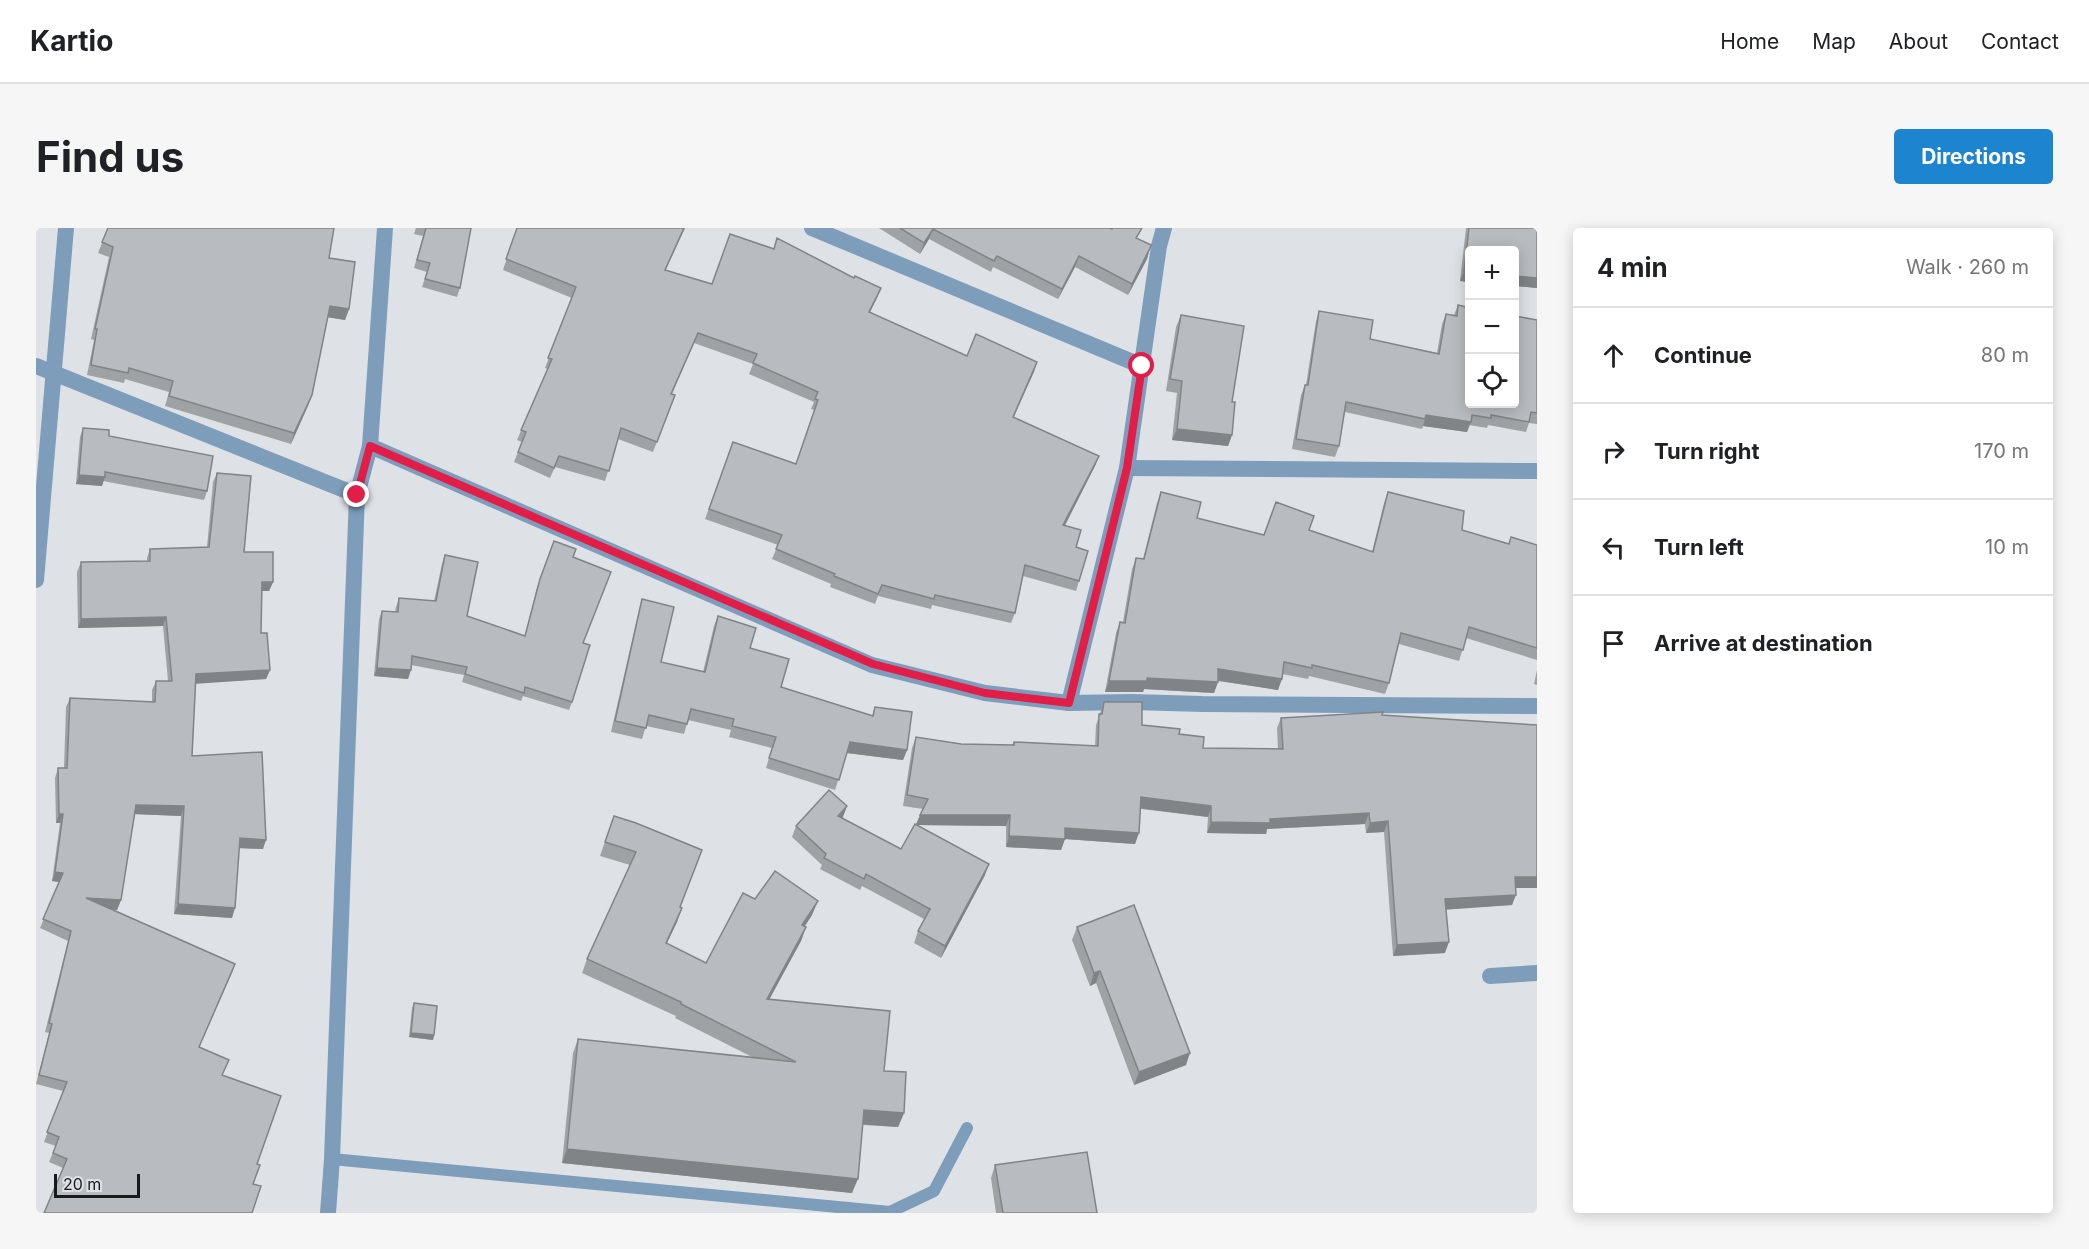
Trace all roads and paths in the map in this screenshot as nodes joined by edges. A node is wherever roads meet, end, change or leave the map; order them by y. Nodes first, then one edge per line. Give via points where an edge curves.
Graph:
1 (66, 228) edge
2 (385, 228) edge
3 (813, 228) edge
4 (1164, 228) edge
5 (36, 366) edge
6 (1142, 366) junction
7 (53, 373) junction
8 (370, 446) junction
9 (1127, 468) junction
10 (1537, 471) edge
11 (357, 495) junction
12 (36, 580) edge
13 (1069, 703) junction
14 (1537, 706) edge
15 (1537, 973) edge
16 (1490, 976) dead end
17 (967, 1128) dead end
18 (332, 1159) junction
19 (328, 1213) edge

1 - 7 street
2 - 8 street
3 - 6 street
4 - 6 street
5 - 7 street
6 - 9 street
7 - 11 street
7 - 12 street
8 - 11 street
8 - 13 street via 873,664 985,693
9 - 10 street
9 - 13 street
11 - 18 street
13 - 14 street
15 - 16 street
17 - 18 lane via 934,1191 890,1212
18 - 19 street

